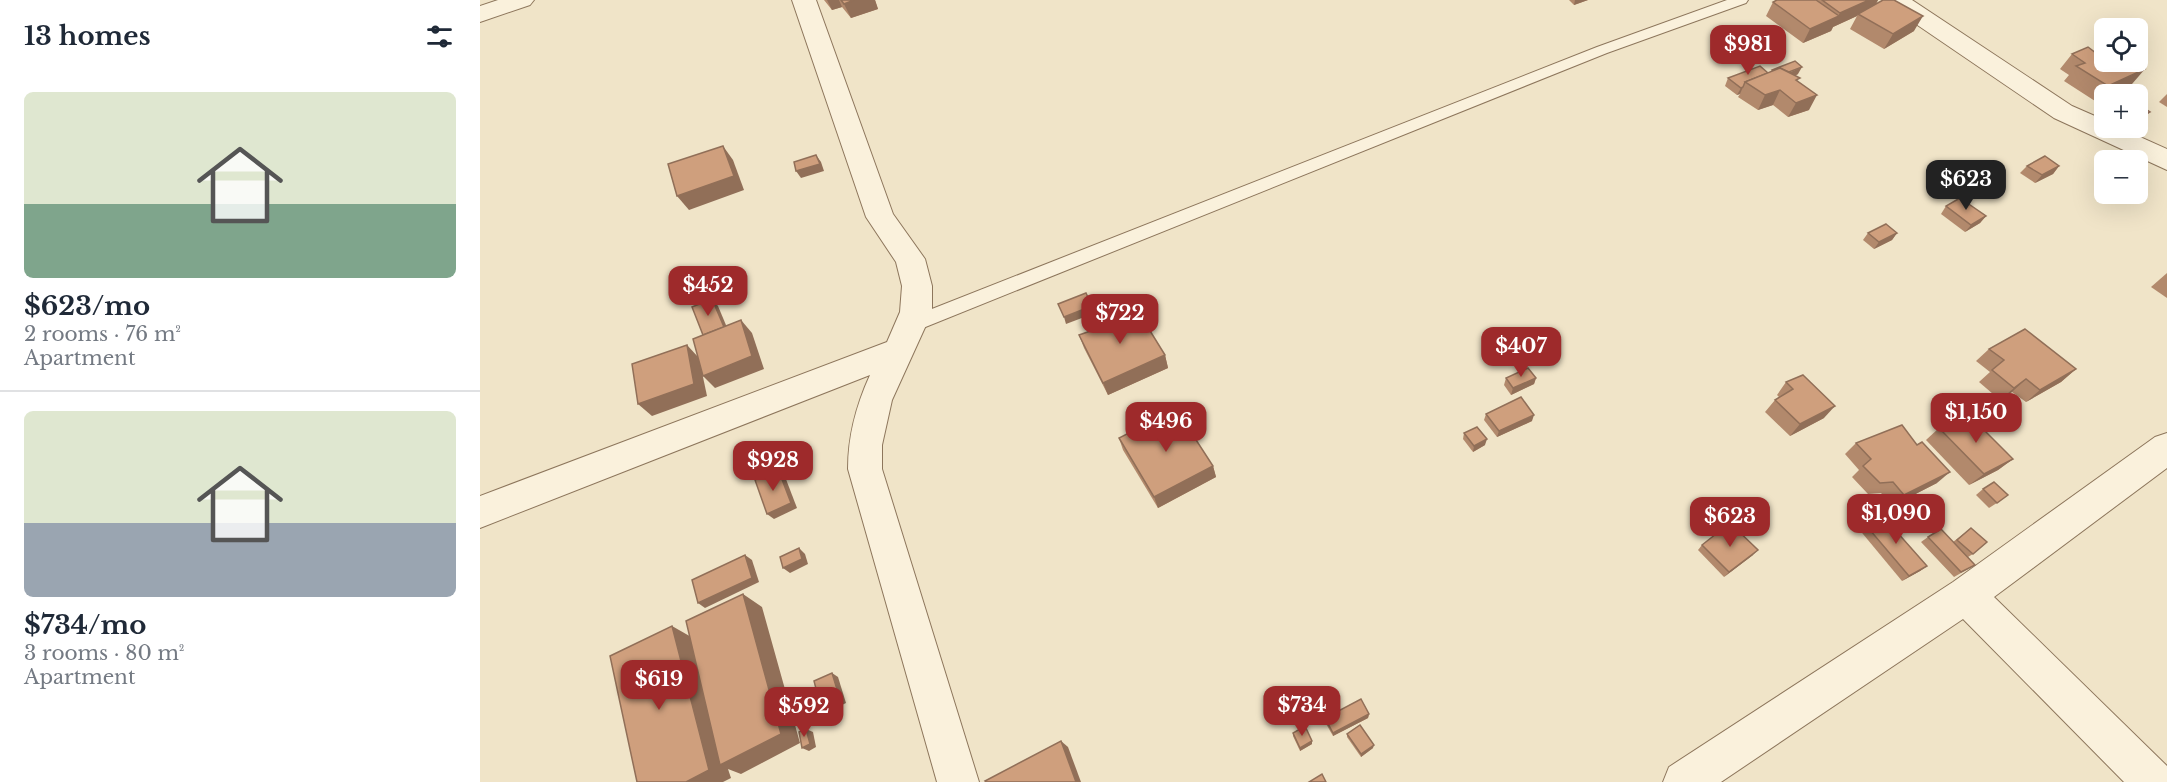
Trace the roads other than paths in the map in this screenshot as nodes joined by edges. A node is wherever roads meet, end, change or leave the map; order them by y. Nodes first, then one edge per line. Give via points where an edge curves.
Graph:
1 (522, 0) edge
2 (804, 0) edge
3 (1740, 0) edge
4 (1896, 0) edge
5 (480, 14) edge
6 (2167, 160) edge
7 (905, 338) junction
8 (2167, 448) edge
9 (480, 512) edge
10 (1966, 595) junction
11 (958, 782) edge
12 (1684, 782) edge
13 (2153, 782) edge

1 - 5 street
2 - 7 street via 880,217 910,259 915,273 918,299
3 - 7 lane via 1602,50
4 - 6 street via 2063,112
7 - 9 street
7 - 11 street via 875,400 865,445 865,470
8 - 10 street
10 - 12 street
10 - 13 street

